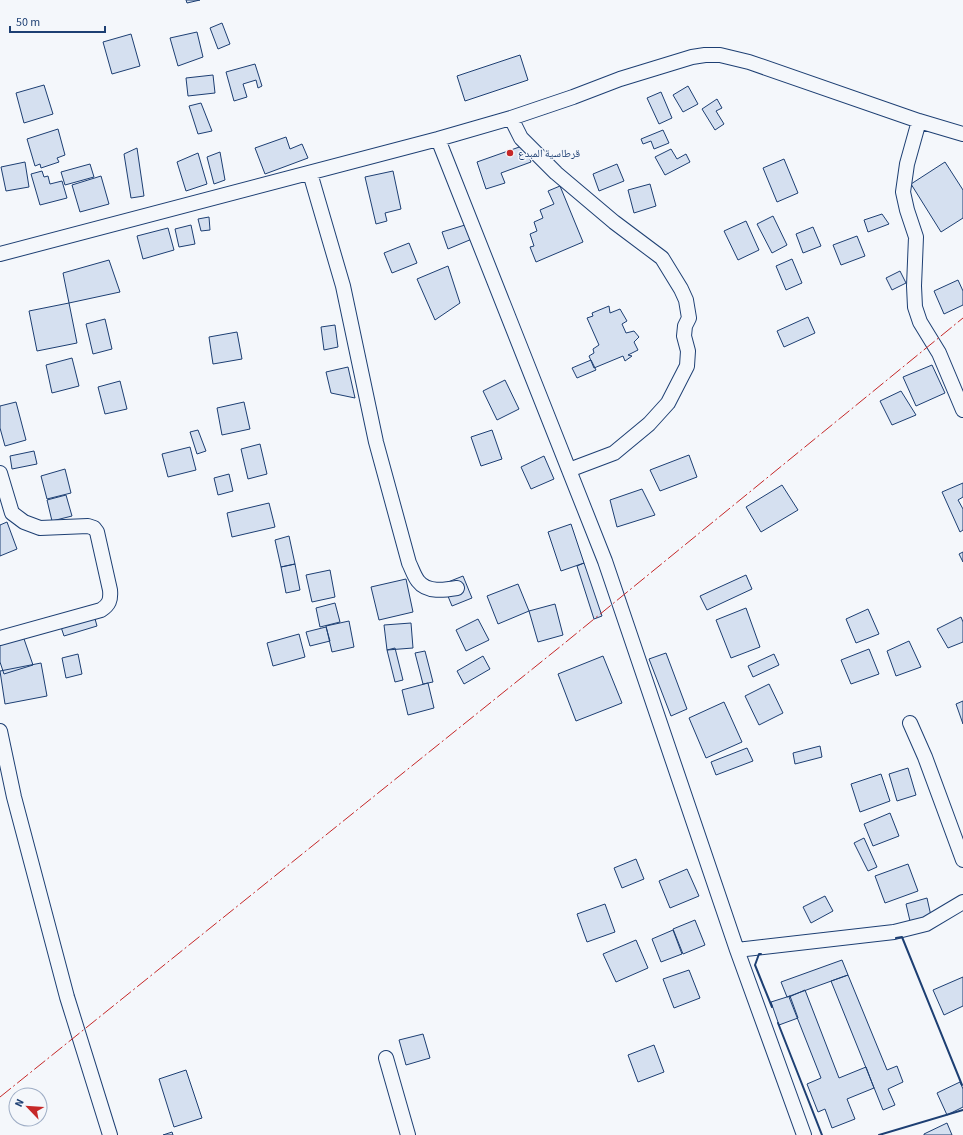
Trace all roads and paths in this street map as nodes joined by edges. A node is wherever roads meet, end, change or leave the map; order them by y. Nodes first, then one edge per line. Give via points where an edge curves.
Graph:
1 (511, 118) junction
2 (919, 121) junction
3 (963, 134) edge
4 (438, 139) junction
5 (310, 173) junction
6 (0, 254) edge
7 (963, 410) edge
8 (569, 470) junction
9 (0, 473) edge
10 (6, 515) edge
11 (457, 588) dead end
12 (0, 638) edge
13 (910, 723) dead end
14 (0, 731) edge
15 (963, 860) edge
16 (963, 902) edge
17 (737, 950) junction
18 (386, 1058) dead end
19 (110, 1135) edge
20 (408, 1135) edge
21 (804, 1135) edge

1 - 2 street via 620,79 692,57 720,55 749,62
1 - 4 street
1 - 8 street via 521,138 556,173 662,258 686,300 689,318 684,336 688,351 687,366 668,403 649,424 614,453
2 - 3 street
2 - 7 street via 907,164 903,192 916,237 916,307 920,322 939,353
4 - 5 street
4 - 8 street
5 - 6 street
5 - 11 street via 343,286 376,442 409,563 418,581 427,588 444,591
8 - 17 street via 605,561
9 - 10 street
10 - 12 street via 40,528 94,528 111,599 108,606 101,610
13 - 15 street
14 - 19 street via 14,797 67,996
16 - 17 street via 926,924 894,932
17 - 21 street
18 - 20 street

